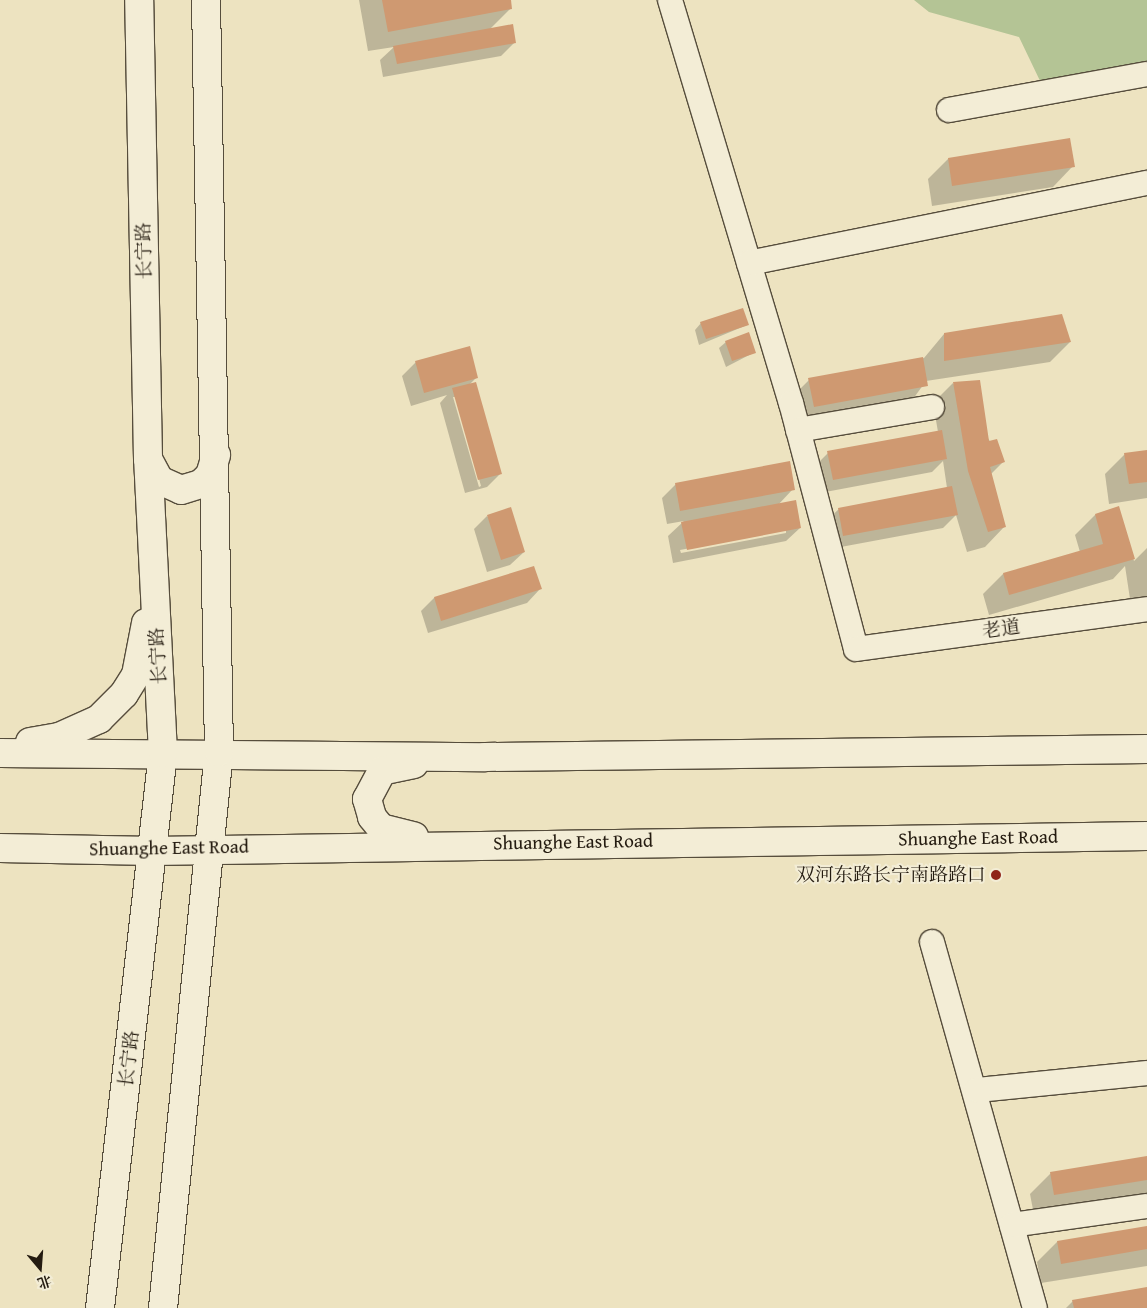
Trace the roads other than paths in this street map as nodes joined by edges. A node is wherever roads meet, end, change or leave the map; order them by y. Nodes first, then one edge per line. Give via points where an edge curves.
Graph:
1 (139, 0) edge
2 (206, 0) edge
3 (670, 0) edge
4 (1147, 74) edge
5 (949, 110) dead end
6 (1147, 183) edge
7 (749, 263) junction
8 (932, 407) dead end
9 (798, 430) junction
10 (216, 454) junction
11 (148, 459) junction
12 (154, 587) junction
13 (1147, 609) edge
14 (0, 749) edge
15 (1147, 749) edge
16 (164, 752) junction
17 (219, 752) junction
18 (0, 753) edge
19 (485, 757) junction
20 (1147, 836) edge
21 (486, 843) junction
22 (0, 848) edge
23 (212, 848) junction
24 (153, 851) junction
25 (932, 942) dead end
26 (1147, 1072) edge
27 (976, 1090) junction
28 (1147, 1206) edge
29 (1012, 1225) junction
30 (100, 1308) edge
31 (163, 1308) edge
32 (1035, 1308) edge

1 - 11 street, 长宁路
2 - 10 street
3 - 7 street
4 - 5 street
6 - 7 street
7 - 9 street
8 - 9 street
9 - 13 street, 老道 via 856,649
10 - 11 street via 214,466 201,484 181,490 159,480
10 - 17 street
11 - 12 street, 长宁路
12 - 14 street via 136,675 124,694 91,723 58,737
12 - 16 street, 长宁路
15 - 19 street
16 - 17 street
16 - 18 street
16 - 24 street, 长宁路
17 - 19 street
17 - 23 street
19 - 21 street via 382,771 367,799 372,817 381,828 399,834
20 - 21 street, Shuanghe East Road
21 - 23 street, Shuanghe East Road
22 - 24 street, Shuanghe East Road
23 - 24 street, Shuanghe East Road
23 - 31 street
24 - 30 street, 长宁路
25 - 27 street
26 - 27 street
27 - 29 street
28 - 29 street
29 - 32 street

